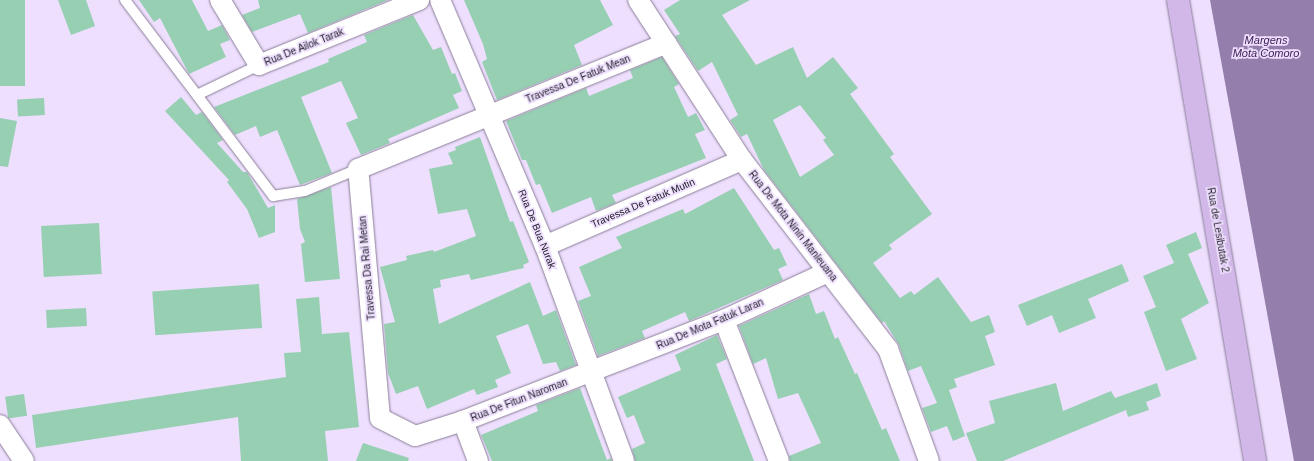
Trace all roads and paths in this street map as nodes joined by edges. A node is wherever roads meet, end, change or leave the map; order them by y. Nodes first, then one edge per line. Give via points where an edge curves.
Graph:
1 (125, 0) edge
2 (220, 0) edge
3 (419, 0) edge
4 (440, 0) edge
5 (638, 0) edge
6 (1178, 0) edge
7 (666, 43) junction
8 (259, 65) junction
9 (198, 95) junction
10 (490, 114) junction
11 (742, 160) junction
12 (358, 169) junction
13 (545, 246) junction
14 (828, 272) junction
15 (724, 320) junction
16 (592, 373) junction
17 (464, 421) junction
18 (0, 425) edge
19 (24, 461) edge
20 (478, 461) edge
21 (624, 461) edge
22 (779, 461) edge
23 (929, 461) edge
24 (1255, 461) edge

1 - 9 lane
2 - 8 street, Rua De Ailok Tarak
3 - 8 street, Rua De Ailok Tarak
4 - 10 street, Rua De Bua Nurak
5 - 7 street, Rua De Mota Ninin Manleuana
6 - 24 main road, Rua de Lesibutak 2
7 - 10 street, Travessa De Fatuk Mean
7 - 11 street, Rua De Mota Ninin Manleuana
8 - 9 lane
9 - 12 lane via 273,196 305,191
10 - 12 street
10 - 13 street, Rua De Bua Nurak
11 - 13 street, Travessa De Fatuk Mutin
11 - 14 street, Rua De Mota Ninin Manleuana
12 - 17 street, Travessa Da Rai Metan via 380,418 415,436
13 - 16 street, Rua De Bua Nurak
14 - 15 street, Rua De Mota Fatuk Laran
14 - 23 street, Rua De Mota Ninin Manleuana via 888,349
15 - 16 street, Rua De Mota Fatuk Laran
15 - 22 street
16 - 17 street, Rua De Fitun Naroman
16 - 21 street, Rua De Bua Nurak
17 - 20 street, Rua De Fitun Naroman
18 - 19 street

